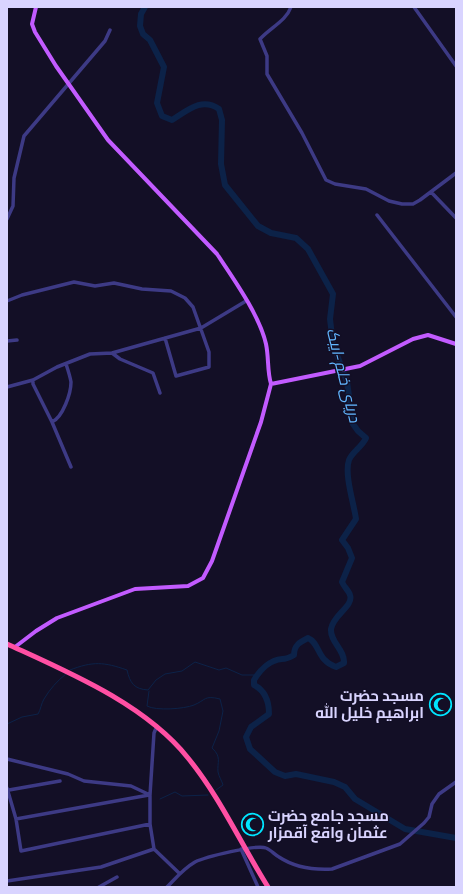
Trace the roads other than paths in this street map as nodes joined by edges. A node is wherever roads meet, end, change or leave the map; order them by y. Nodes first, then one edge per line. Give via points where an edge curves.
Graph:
1 (36, 7) edge
2 (292, 7) edge
3 (414, 7) edge
4 (110, 30) dead end
5 (456, 66) edge
6 (69, 84) junction
7 (456, 173) edge
8 (431, 192) junction
9 (377, 215) dead end
10 (456, 218) edge
11 (7, 219) edge
12 (7, 301) edge
13 (246, 301) junction
14 (456, 317) edge
15 (201, 328) junction
16 (165, 338) junction
17 (17, 340) dead end
18 (7, 341) edge
19 (456, 344) edge
20 (112, 353) junction
21 (66, 364) junction
22 (33, 380) junction
23 (271, 384) junction
24 (7, 387) edge
25 (160, 393) dead end
26 (52, 422) junction
27 (71, 467) dead end
28 (7, 644) edge
29 (15, 647) junction
30 (157, 726) junction
31 (7, 759) edge
32 (60, 781) dead end
33 (456, 782) edge
34 (8, 789) edge
35 (150, 795) junction
36 (16, 819) junction
37 (150, 824) junction
38 (243, 849) junction
39 (154, 850) junction
40 (179, 873) junction
41 (117, 877) dead end
42 (8, 881) edge
43 (9, 887) edge
44 (102, 887) edge
45 (168, 887) edge
46 (258, 887) edge
47 (268, 887) edge

1 - 6 main road via 32,24 35,32
2 - 8 street via 288,15 260,39 267,56 267,74 326,180 366,189 389,201 402,204 413,204
3 - 5 street
4 - 6 street via 105,41
6 - 11 street via 24,136 14,178 13,206
6 - 13 main road via 108,140 217,254
7 - 8 street
8 - 10 street
9 - 14 street
12 - 15 street via 22,294 74,282 95,286 114,283 142,289 171,291 185,298 193,307
13 - 15 street
13 - 23 main road via 266,344 267,373
15 - 16 street
15 - 16 street via 210,352 209,367 176,376
16 - 20 street
17 - 18 street
19 - 23 main road via 428,335 413,339 360,366
20 - 21 street via 90,354
20 - 25 street via 153,373
21 - 22 street
21 - 26 street via 71,383 68,398 56,420
22 - 24 street
22 - 26 street
23 - 29 main road via 259,429 212,561 203,578 188,586 135,588 57,618
26 - 27 street
28 - 29 highway
29 - 30 highway via 136,709
30 - 35 street via 154,733
30 - 38 highway via 188,757 209,788
31 - 35 street via 68,774 84,781 131,786
32 - 34 street
33 - 38 street via 439,794 432,804 429,817 405,841 332,870 320,870 292,863 265,848
34 - 36 street
35 - 36 street
35 - 37 street
36 - 37 street via 21,851
37 - 39 street
38 - 40 street via 209,856
38 - 46 street
38 - 47 highway
39 - 40 street
39 - 42 street via 100,867
40 - 45 street
41 - 44 street
42 - 43 street

